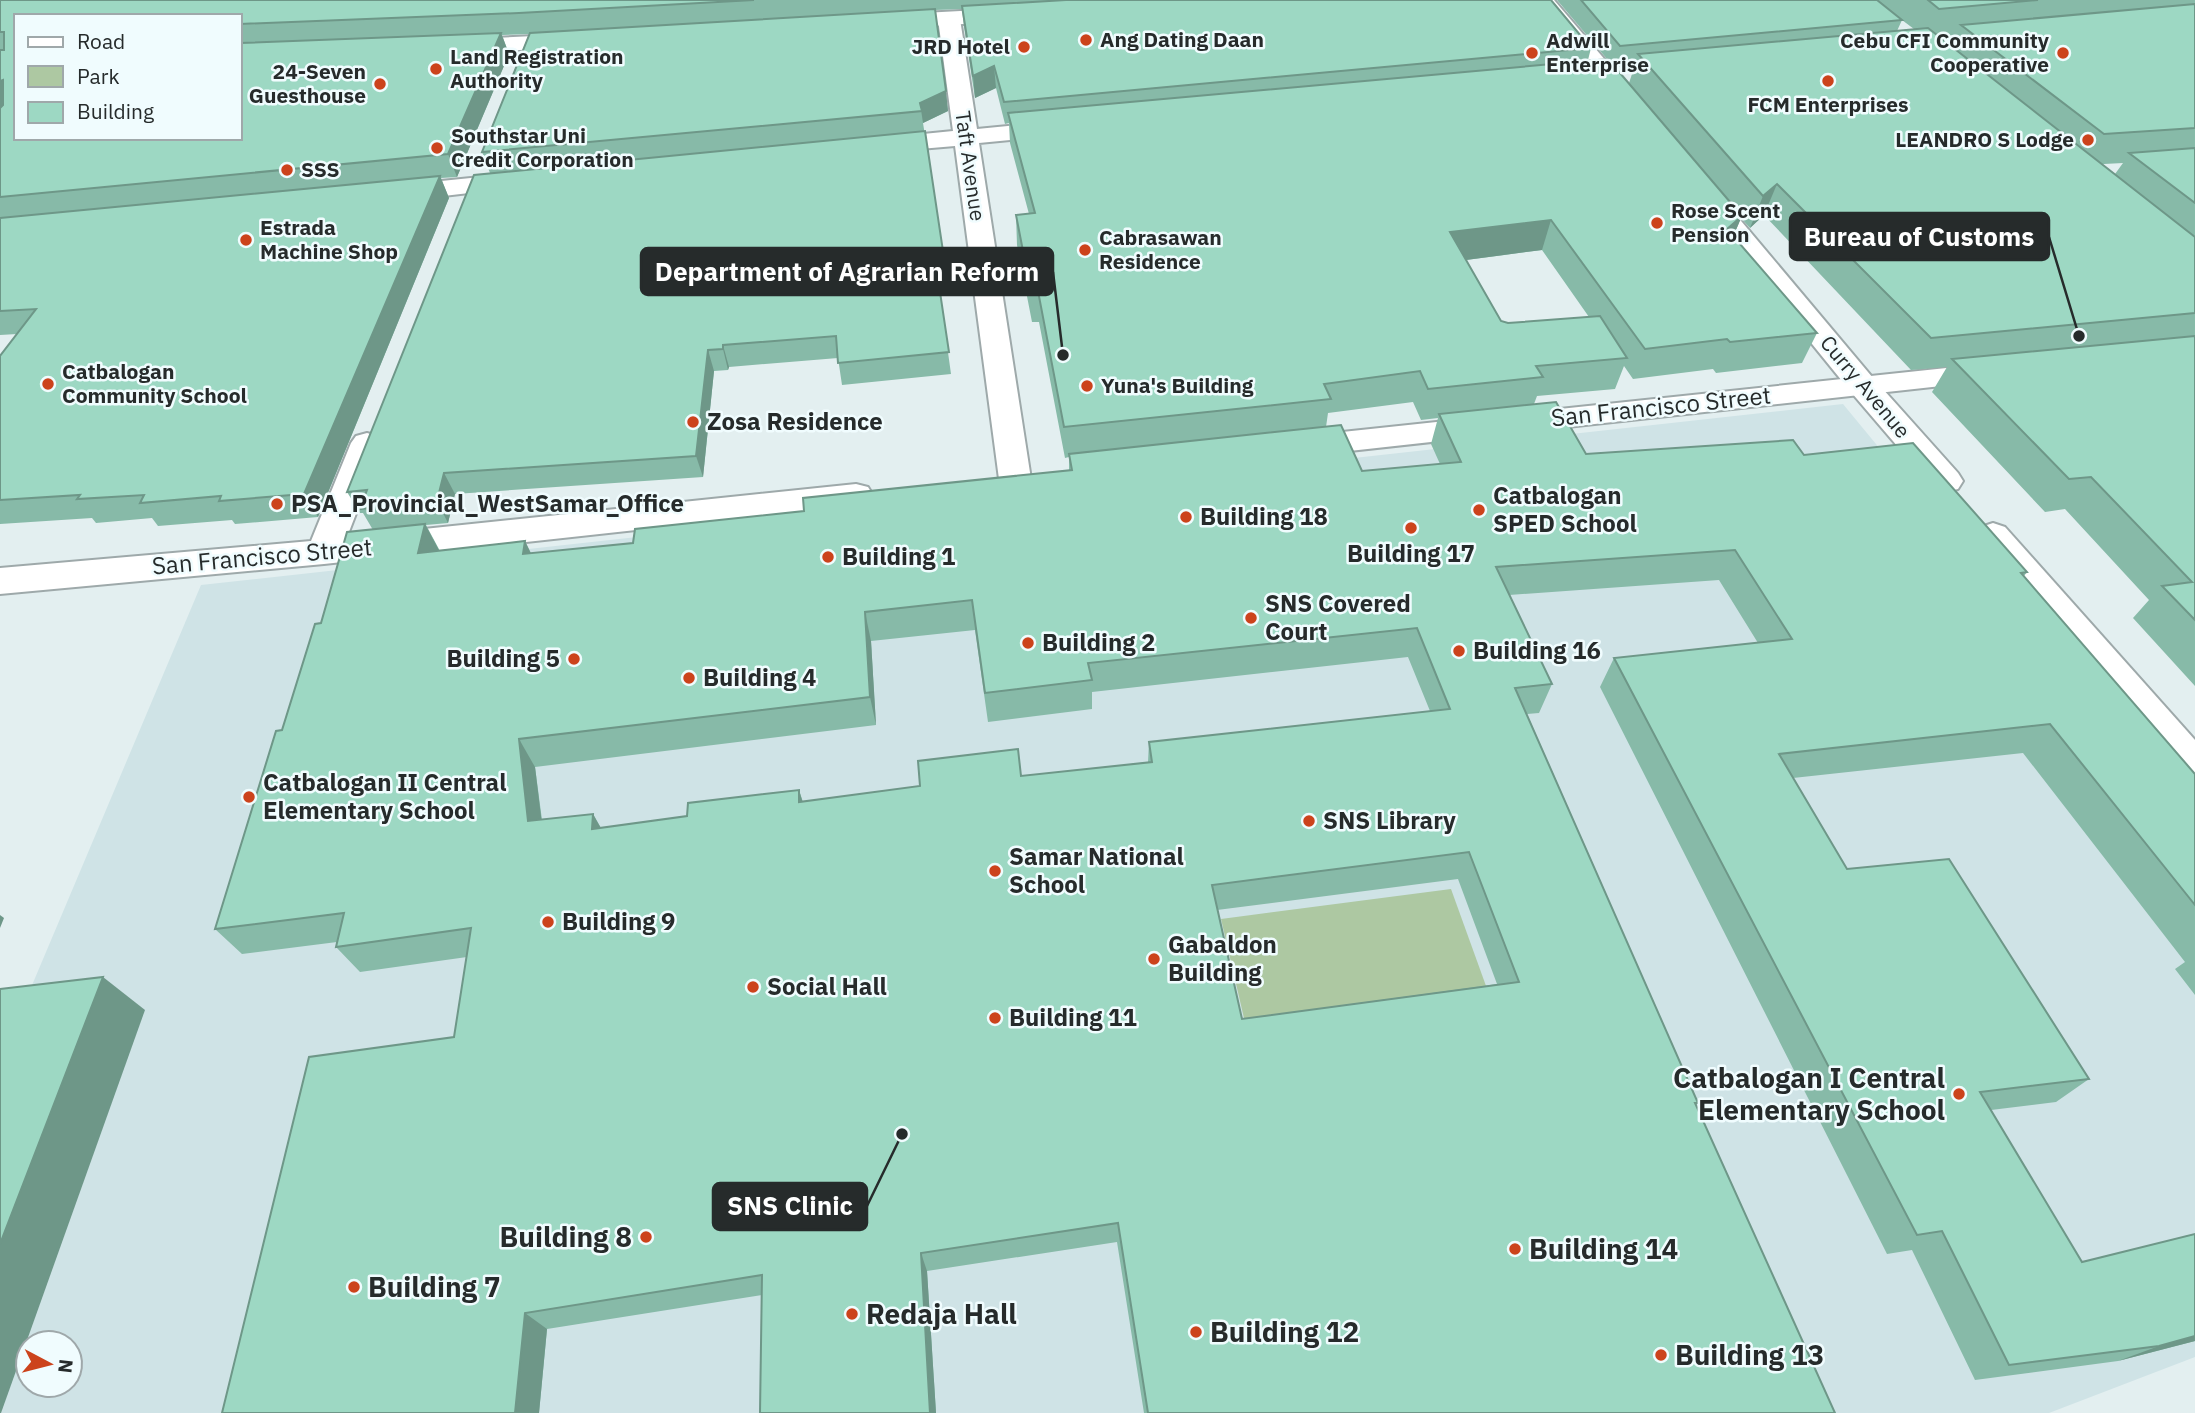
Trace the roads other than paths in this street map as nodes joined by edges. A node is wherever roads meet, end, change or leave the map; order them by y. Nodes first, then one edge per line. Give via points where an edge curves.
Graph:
1 (1543, 0) edge
2 (1032, 14) edge
3 (949, 19) junction
4 (866, 24) edge
5 (596, 40) edge
6 (526, 44) junction
7 (431, 47) edge
8 (516, 70) edge
9 (1644, 121) edge
10 (1089, 125) edge
11 (966, 136) junction
12 (855, 148) edge
13 (1687, 173) edge
14 (538, 180) edge
15 (373, 196) edge
16 (2028, 369) edge
17 (1861, 384) junction
18 (379, 413) edge
19 (1271, 450) edge
20 (1014, 479) edge
21 (891, 492) edge
22 (324, 552) junction
23 (0, 581) edge
24 (2195, 767) edge

1 - 9 street
2 - 3 street
3 - 4 street
3 - 11 street, Taft Avenue
5 - 6 street
6 - 7 street
6 - 8 street
10 - 11 street
11 - 12 street
11 - 20 street, Taft Avenue
13 - 17 street, Curry Avenue
14 - 15 street
16 - 17 street, San Francisco Street
17 - 19 street, San Francisco Street
17 - 24 street, Curry Avenue
18 - 22 street
21 - 22 street, San Francisco Street
22 - 23 street, San Francisco Street

